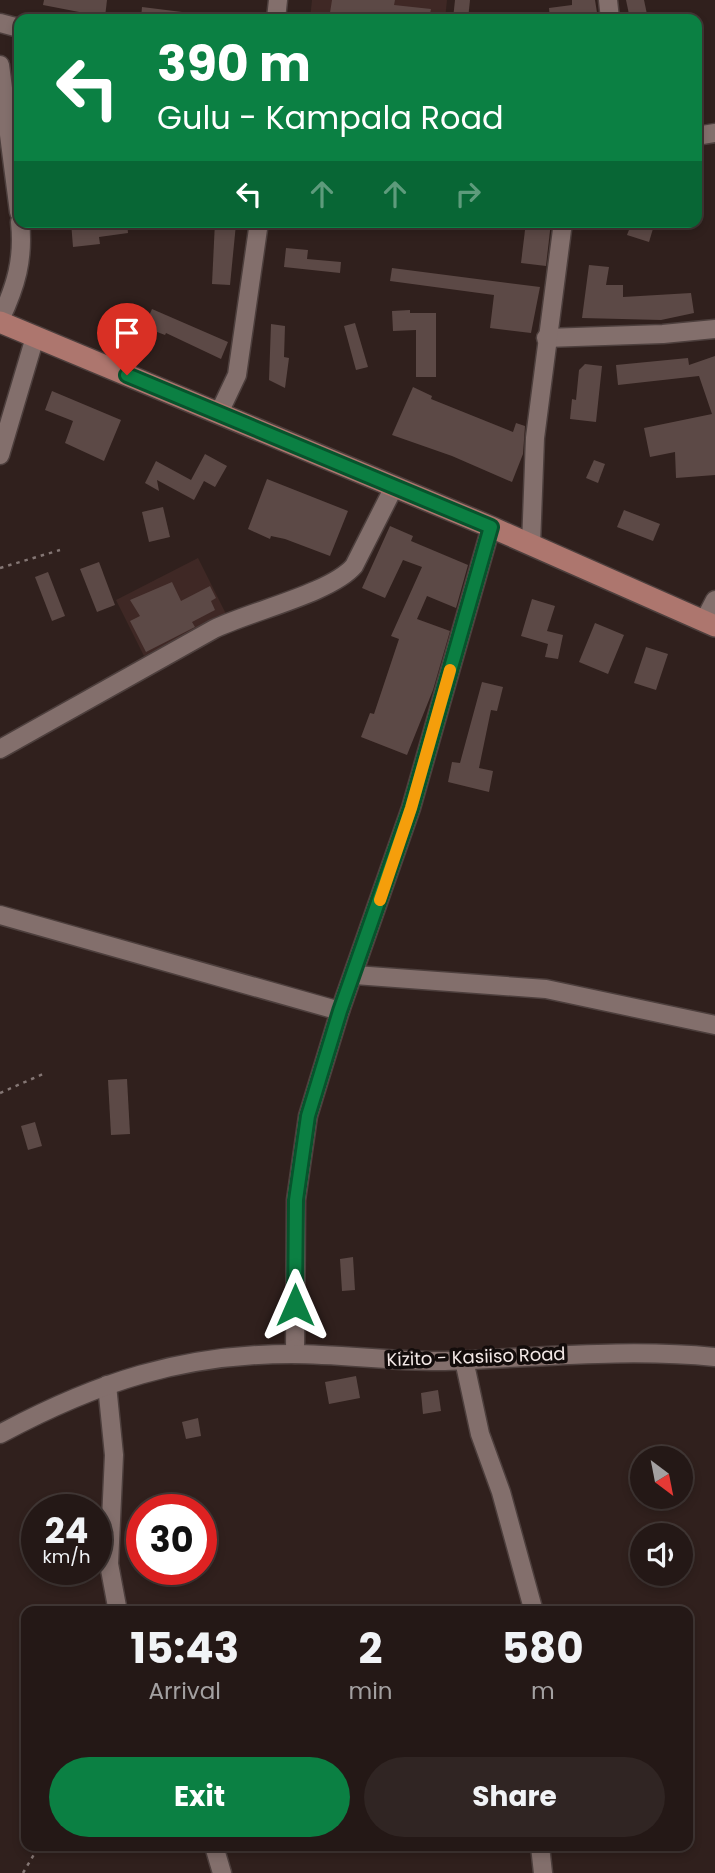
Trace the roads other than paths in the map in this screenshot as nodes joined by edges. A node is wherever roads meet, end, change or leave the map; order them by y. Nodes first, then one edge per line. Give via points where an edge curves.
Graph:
1 (0, 65) edge
2 (14, 173) edge
3 (20, 228) edge
4 (258, 228) edge
5 (562, 228) edge
6 (0, 321) edge
7 (715, 329) edge
8 (34, 337) junction
9 (546, 338) junction
10 (219, 414) junction
11 (0, 455) edge
12 (394, 487) junction
13 (491, 527) junction
14 (531, 545) junction
15 (715, 600) edge
16 (710, 623) edge
17 (0, 749) edge
18 (0, 915) edge
19 (355, 975) junction
20 (340, 1011) junction
21 (715, 1026) edge
22 (295, 1354) junction
23 (715, 1357) edge
24 (464, 1360) junction
25 (107, 1385) junction
26 (0, 1434) edge
27 (116, 1606) edge
28 (532, 1606) edge
29 (215, 1851) edge
30 (540, 1851) edge
31 (222, 1873) edge
32 (542, 1873) edge

1 - 2 street
3 - 6 street via 17,284
4 - 10 street via 237,376
5 - 9 street
6 - 8 main road
7 - 9 street
8 - 10 main road
8 - 11 street
9 - 14 street via 535,438
10 - 12 main road
12 - 13 main road
12 - 17 street via 345,577 214,628
13 - 14 main road
13 - 19 street via 411,808
14 - 16 main road
15 - 16 street
18 - 20 street
19 - 20 street
19 - 21 street via 546,989
20 - 22 street via 300,1156
22 - 24 street, Kizito - Kasiiso Road via 412,1362
22 - 25 street, Kizito - Kasiiso Road via 208,1357
23 - 24 street, Kizito - Kasiiso Road via 585,1354
24 - 28 street via 480,1434
25 - 26 street, Kizito - Kasiiso Road
25 - 27 street via 114,1455 109,1564
29 - 31 street
30 - 32 street

